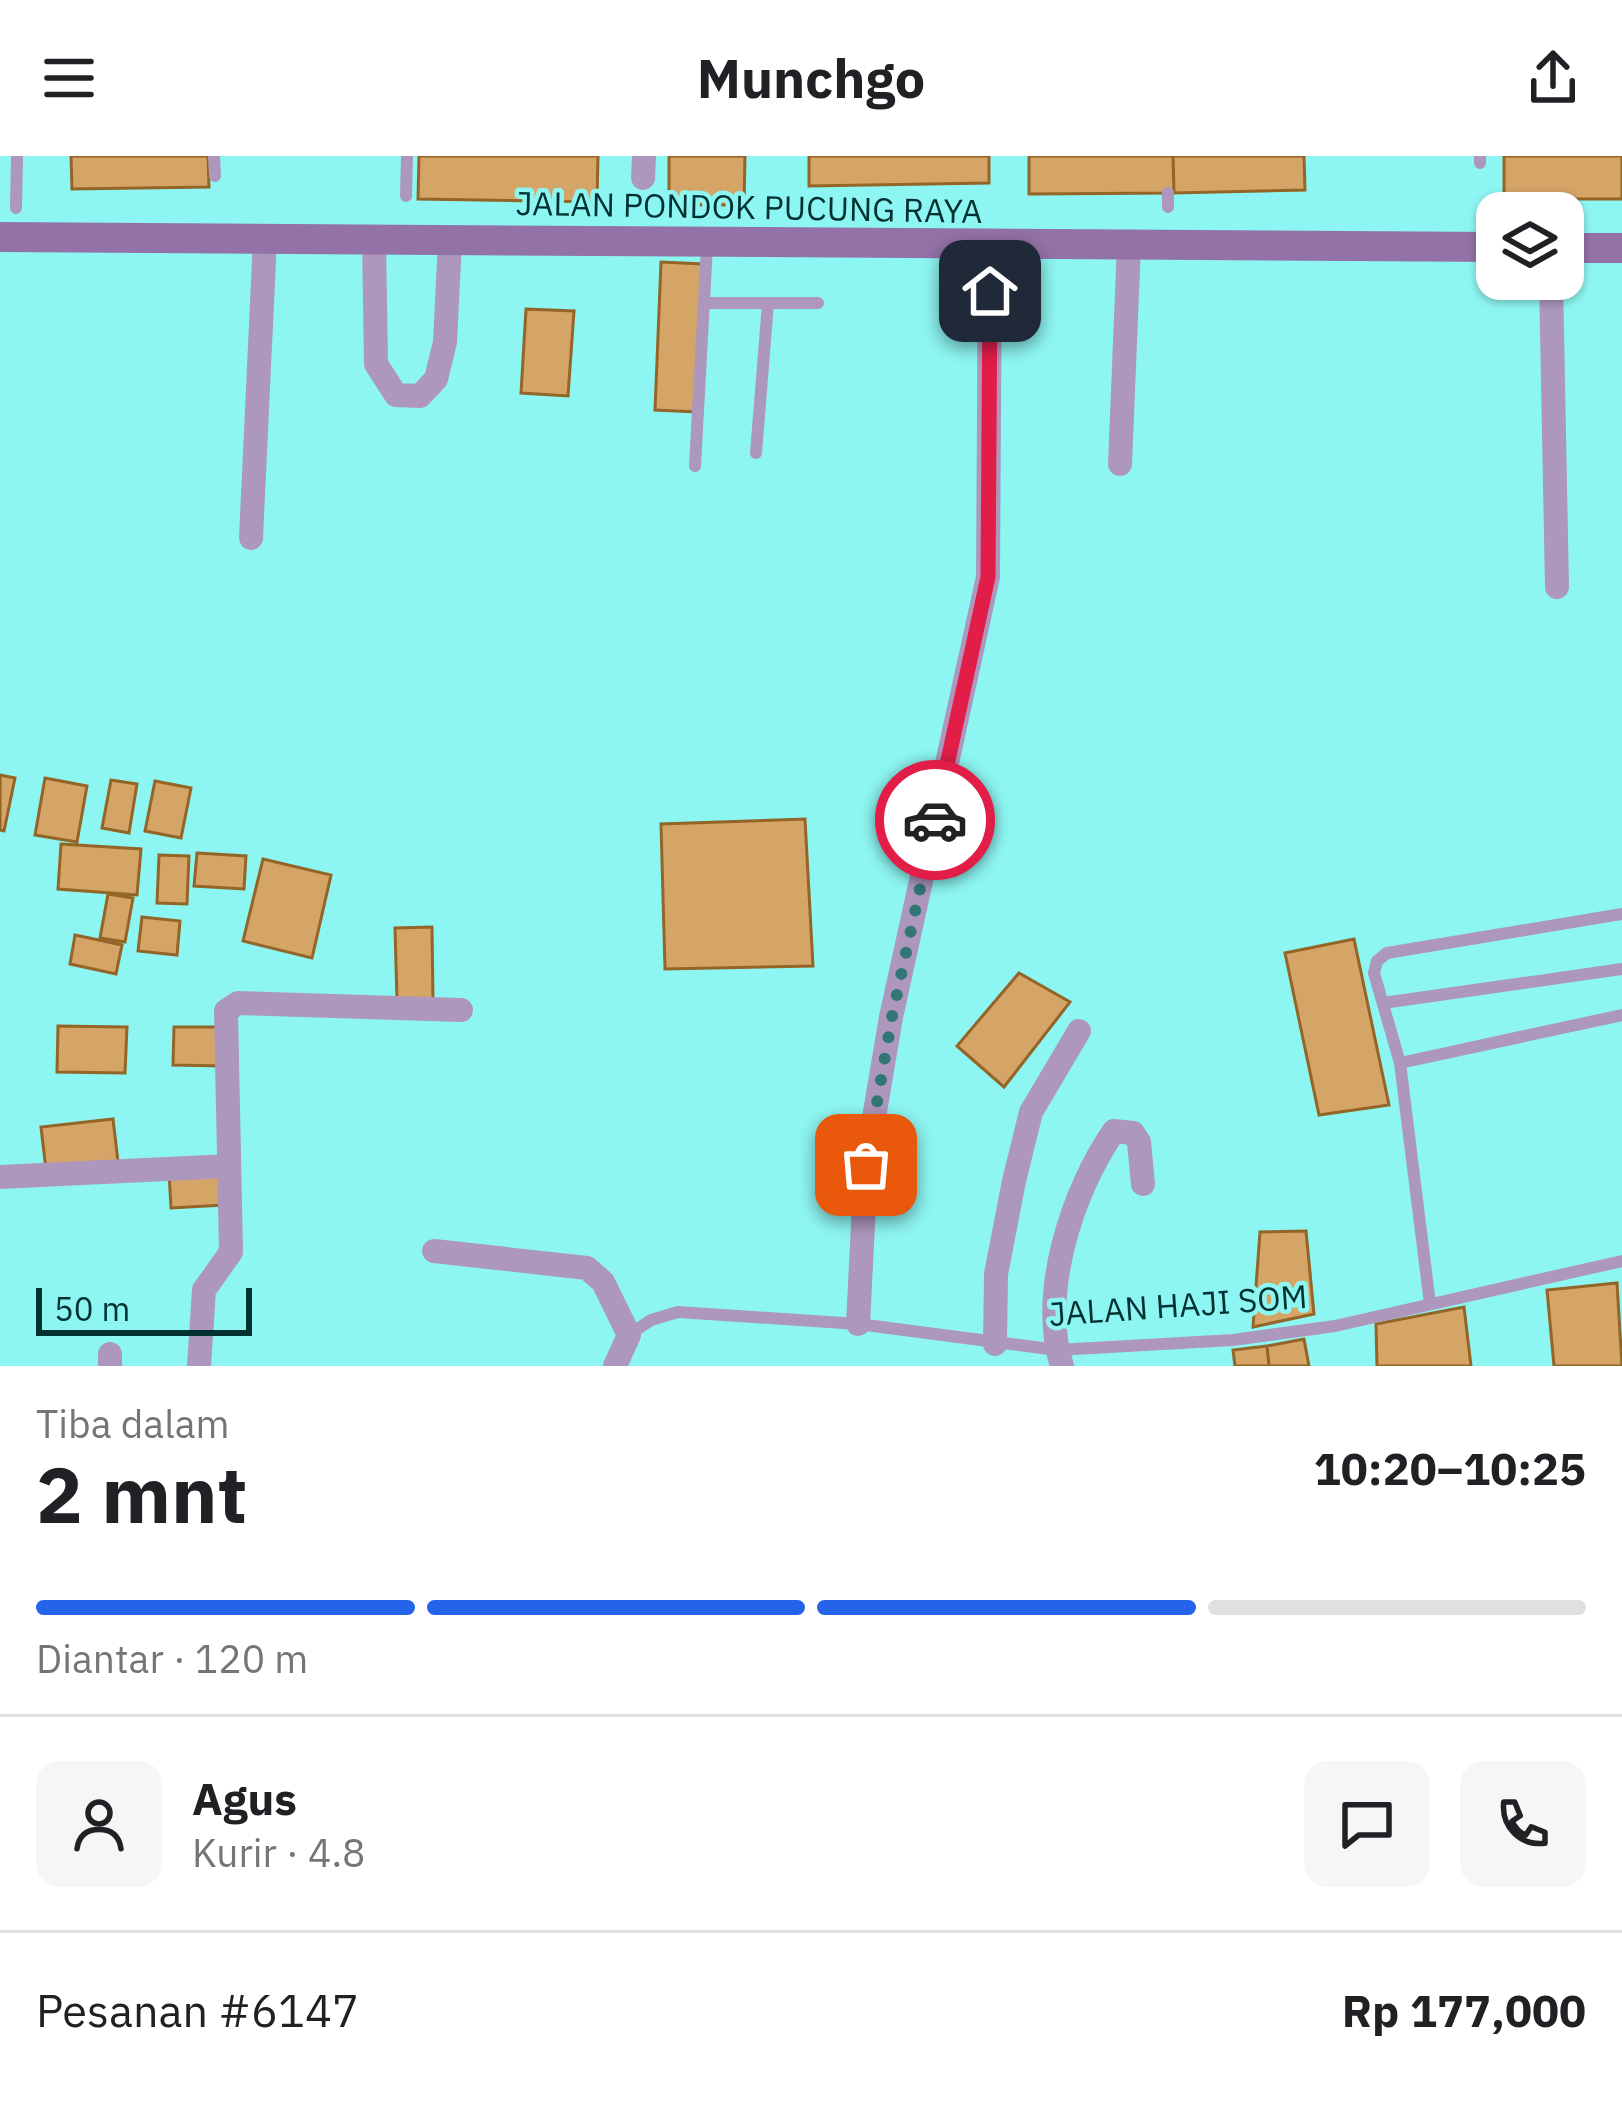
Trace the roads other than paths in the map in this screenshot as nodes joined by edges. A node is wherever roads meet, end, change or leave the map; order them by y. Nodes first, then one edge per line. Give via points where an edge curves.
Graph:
1 (17, 156) edge
2 (214, 156) edge
3 (407, 156) edge
4 (215, 176) dead end
5 (0, 180) edge
6 (16, 180) junction
7 (406, 196) dead end
8 (16, 208) dead end
9 (0, 237) edge
10 (266, 239) junction
11 (374, 240) junction
12 (450, 241) junction
13 (707, 242) junction
14 (1129, 245) junction
15 (990, 246) junction
16 (1476, 248) edge
17 (1584, 248) edge
18 (1622, 248) edge
19 (1551, 300) edge
20 (705, 303) junction
21 (768, 303) junction
22 (818, 303) dead end
23 (756, 453) dead end
24 (1120, 464) dead end
25 (695, 466) dead end
26 (251, 538) dead end
27 (1556, 587) dead end
28 (1622, 914) edge
29 (1622, 969) edge
30 (1383, 1003) junction
31 (460, 1010) dead end
32 (1622, 1016) edge
33 (1079, 1031) dead end
34 (1400, 1063) junction
35 (228, 1166) junction
36 (0, 1177) edge
37 (1143, 1184) dead end
38 (434, 1251) dead end
39 (1622, 1261) edge
40 (1430, 1304) junction
41 (858, 1324) junction
42 (629, 1335) junction
43 (995, 1344) junction
44 (1060, 1358) edge
45 (199, 1366) edge
46 (615, 1366) edge

1 - 6 lane
2 - 4 lane
3 - 7 lane
5 - 6 lane
6 - 8 lane
9 - 10 main road, JALAN PONDOK PUCUNG RAYA
10 - 11 main road, JALAN PONDOK PUCUNG RAYA
10 - 26 street
11 - 12 main road, JALAN PONDOK PUCUNG RAYA
11 - 12 street via 376,364 396,395 420,396 436,380 445,342
12 - 13 main road, JALAN PONDOK PUCUNG RAYA
13 - 15 main road, JALAN PONDOK PUCUNG RAYA
13 - 20 lane
14 - 15 main road, JALAN PONDOK PUCUNG RAYA
14 - 16 main road, JALAN PONDOK PUCUNG RAYA
14 - 24 street
15 - 41 street via 988,577 888,1038 866,1165
17 - 18 main road
19 - 27 street
20 - 21 lane
20 - 25 lane
21 - 22 lane
21 - 23 lane
28 - 30 lane via 1387,953 1374,973
29 - 30 lane
30 - 34 lane
31 - 35 street via 230,1007
32 - 34 lane
33 - 43 street via 1031,1112 996,1274
34 - 40 lane
35 - 36 street
35 - 45 street via 231,1252 204,1290
37 - 44 street via 1139,1142 1114,1131 1066,1234 1055,1299
38 - 42 street via 587,1268 603,1282
39 - 40 lane, JALAN HAJI SOM
40 - 44 lane, JALAN HAJI SOM via 1335,1326
41 - 42 lane, JALAN HAJI SOM via 678,1312
41 - 43 lane, JALAN HAJI SOM
42 - 46 street
43 - 44 lane, JALAN HAJI SOM

